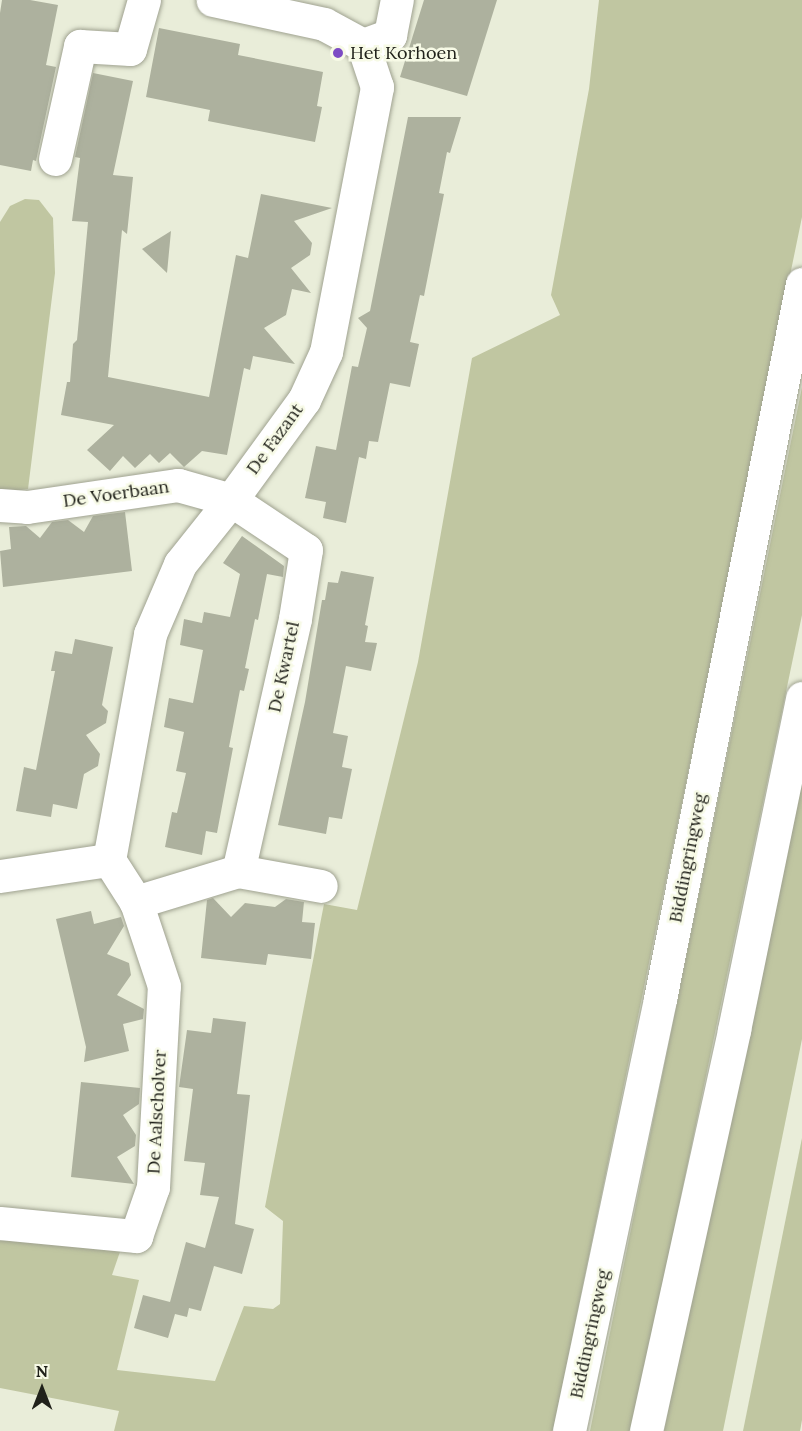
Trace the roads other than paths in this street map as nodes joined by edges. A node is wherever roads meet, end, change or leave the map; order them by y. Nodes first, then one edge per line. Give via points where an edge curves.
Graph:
1 (144, 0) edge
2 (213, 0) edge
3 (397, 0) edge
4 (363, 45) junction
5 (55, 159) dead end
6 (802, 284) edge
7 (231, 500) junction
8 (0, 505) edge
9 (802, 698) edge
10 (109, 860) junction
11 (238, 871) junction
12 (0, 876) edge
13 (321, 886) dead end
14 (136, 902) junction
15 (0, 1223) edge
16 (569, 1431) edge
17 (646, 1431) edge

1 - 5 street via 130,49 80,46
2 - 4 street via 324,24
3 - 4 street via 390,34
4 - 7 street, De Fazant via 377,87 326,352 304,400
6 - 16 street, Biddingringweg via 663,987
7 - 8 street, De Voerbaan via 178,485 27,507
7 - 10 street, De Fazant via 180,564 150,634
7 - 11 street, De Kwartel via 306,550 295,619
9 - 17 street
10 - 12 street
10 - 14 street, De Aalscholver
11 - 13 street
11 - 14 street
14 - 15 street, De Aalscholver via 164,986 153,1187 136,1236

